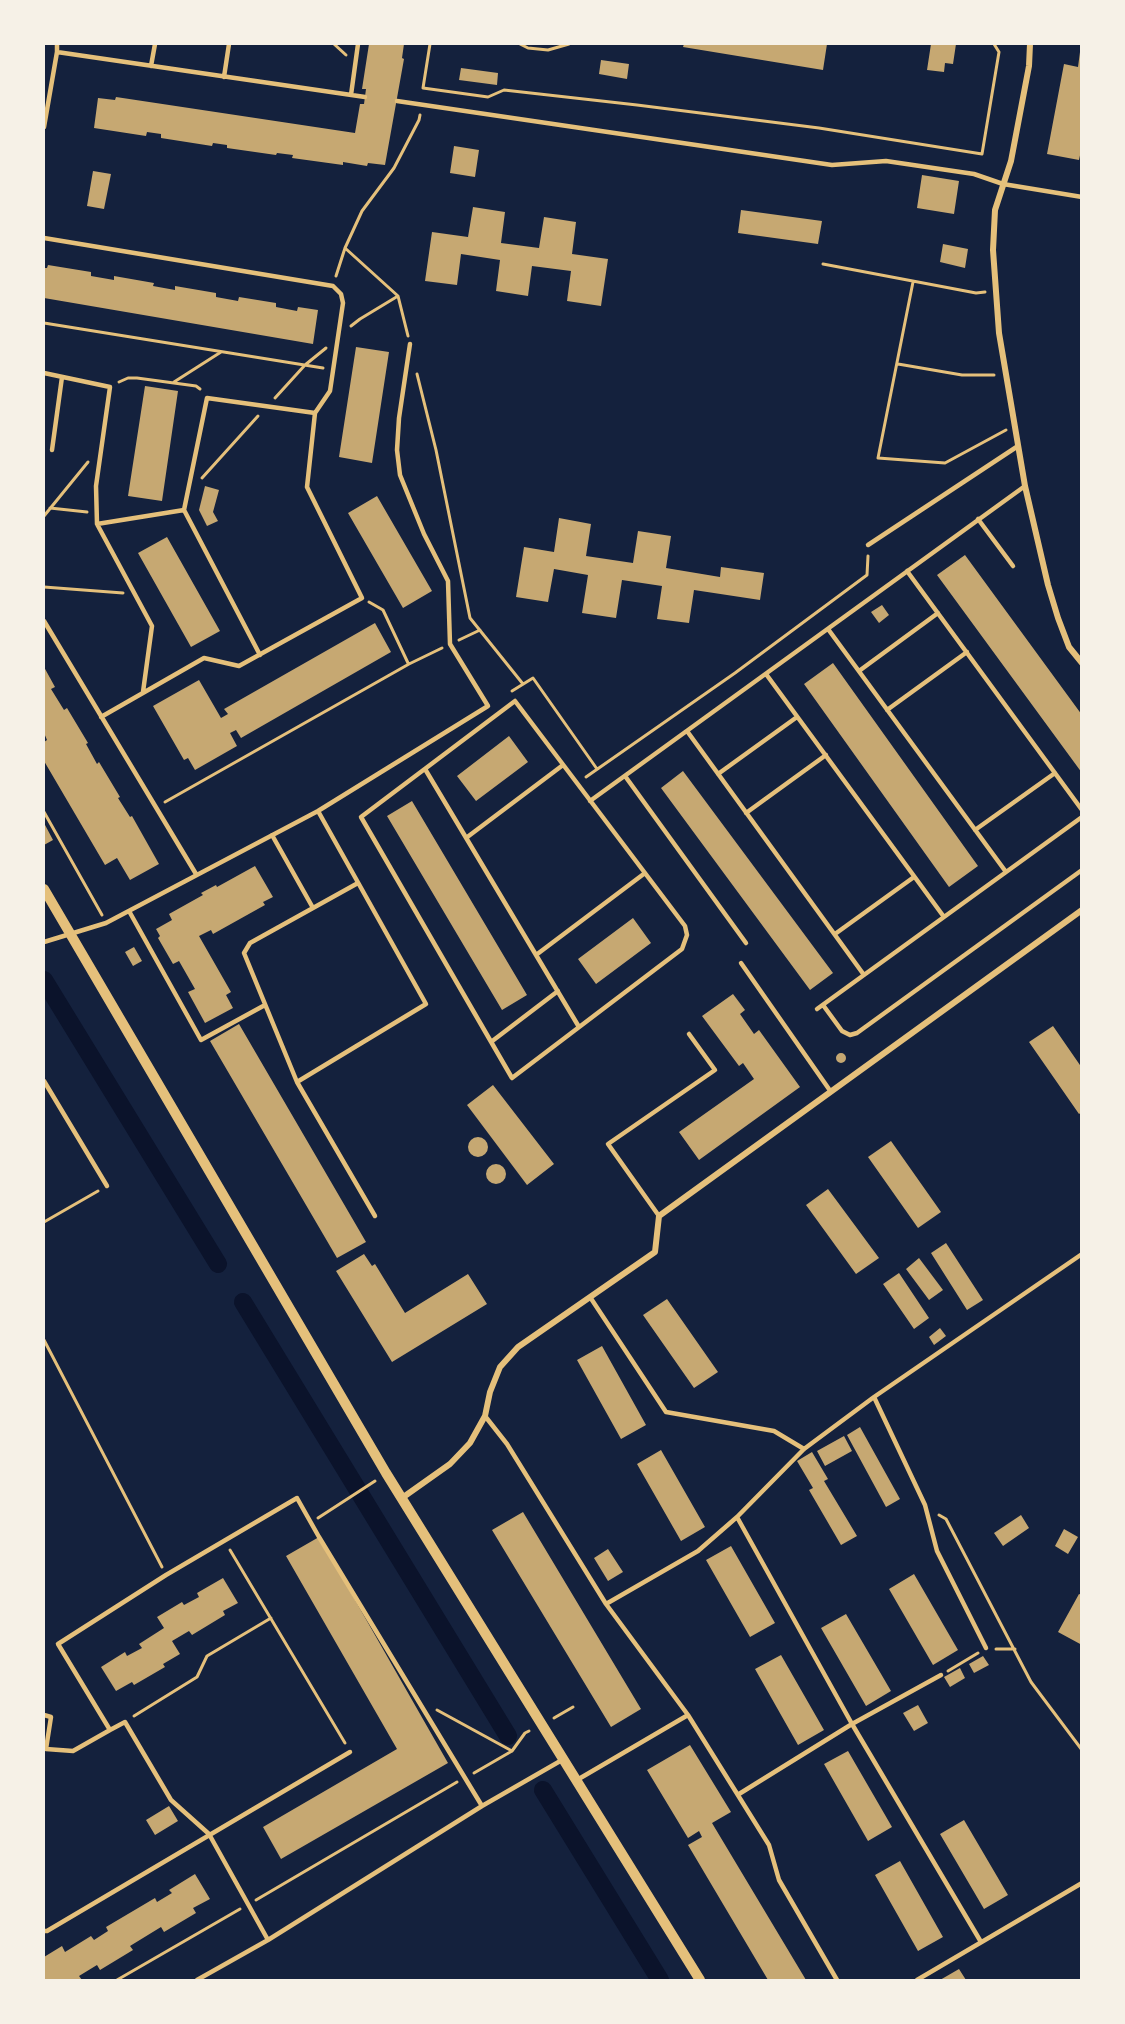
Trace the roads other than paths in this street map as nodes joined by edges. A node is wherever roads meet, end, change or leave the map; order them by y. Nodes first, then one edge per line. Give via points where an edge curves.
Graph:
1 (57, 44) edge
2 (154, 44) edge
3 (229, 44) edge
4 (358, 44) edge
5 (1030, 44) edge
6 (57, 52) junction
7 (151, 66) junction
8 (224, 76) junction
9 (351, 95) junction
10 (365, 97) dead end
11 (397, 102) dead end
12 (44, 127) edge
13 (1003, 183) junction
14 (1082, 197) edge
15 (44, 238) edge
16 (410, 344) road end
17 (44, 373) edge
18 (62, 377) junction
19 (315, 413) junction
20 (1018, 446) junction
21 (52, 450) dead end
22 (1024, 486) junction
23 (184, 510) junction
24 (978, 519) junction
25 (97, 524) junction
26 (868, 545) road end
27 (1013, 566) dead end
28 (908, 571) junction
29 (938, 613) junction
30 (44, 621) edge
31 (828, 628) junction
32 (967, 652) junction
33 (260, 655) junction
34 (1082, 663) edge
35 (859, 671) junction
36 (766, 674) junction
37 (143, 692) junction
38 (887, 710) junction
39 (101, 717) junction
40 (797, 717) junction
41 (687, 731) junction
42 (825, 755) junction
43 (563, 765) junction
44 (425, 769) junction
45 (1055, 773) junction
46 (718, 774) junction
47 (625, 776) junction
48 (590, 801) junction
49 (1082, 810) edge
50 (318, 811) junction
51 (746, 813) junction
52 (1082, 817) edge
53 (975, 830) junction
54 (272, 835) junction
55 (466, 838) junction
56 (1082, 870) edge
57 (1006, 872) junction
58 (645, 873) junction
59 (196, 874) junction
60 (914, 877) junction
61 (358, 883) junction
62 (44, 889) edge
63 (313, 908) junction
64 (1082, 910) edge
65 (129, 911) junction
66 (944, 917) junction
67 (69, 933) junction
68 (835, 934) junction
69 (44, 942) edge
70 (746, 942) dead end
71 (536, 955) junction
72 (741, 963) dead end
73 (864, 975) junction
74 (558, 991) junction
75 (265, 1005) junction
76 (823, 1005) junction
77 (817, 1009) dead end
78 (579, 1027) junction
79 (689, 1034) dead end
80 (491, 1042) junction
81 (44, 1082) edge
82 (297, 1082) junction
83 (831, 1092) junction
84 (107, 1186) road end
85 (375, 1216) dead end
86 (659, 1216) junction
87 (1082, 1254) edge
88 (590, 1297) junction
89 (874, 1397) junction
90 (485, 1416) junction
91 (804, 1449) junction
92 (402, 1498) junction
93 (737, 1517) junction
94 (606, 1604) junction
95 (986, 1648) road end
96 (941, 1675) road end
97 (44, 1715) edge
98 (688, 1715) junction
99 (852, 1724) junction
100 (110, 1730) junction
101 (350, 1752) road end
102 (565, 1759) junction
103 (578, 1780) junction
104 (739, 1794) junction
105 (482, 1806) junction
106 (209, 1834) junction
107 (1082, 1883) edge
108 (44, 1931) edge
109 (268, 1940) junction
110 (981, 1941) junction
111 (197, 1980) edge
112 (700, 1980) edge
113 (837, 1980) edge
114 (917, 1980) edge

1 - 6 lane
2 - 7 lane
3 - 8 lane
4 - 9 lane
5 - 13 street via 1011,160
6 - 7 lane
6 - 12 lane
7 - 8 lane
8 - 9 lane
9 - 10 lane
11 - 13 lane via 832,165 886,161 974,174
13 - 14 lane
13 - 20 street via 995,210 993,250 999,333
15 - 19 lane via 333,286 343,303 330,391
16 - 50 lane via 399,418 400,475 448,581 450,644 488,706
17 - 18 lane
18 - 21 lane
18 - 25 lane via 110,387 96,486
19 - 23 lane via 207,398
19 - 33 lane via 307,487 363,598
20 - 22 street
20 - 26 lane
22 - 24 lane
22 - 34 street via 1058,618 1069,647
23 - 25 lane
23 - 33 lane
24 - 27 lane
24 - 28 lane
25 - 37 lane via 152,626
28 - 29 lane
28 - 31 lane
29 - 32 lane
29 - 35 lane
30 - 39 lane
31 - 35 lane
31 - 36 lane
32 - 38 lane
32 - 45 lane
33 - 37 lane via 239,666 204,658
35 - 38 lane
36 - 40 lane
36 - 41 lane
37 - 39 lane
38 - 53 lane
39 - 59 lane
40 - 42 lane
40 - 46 lane
41 - 46 lane
41 - 47 lane
42 - 51 lane
42 - 60 lane
43 - 44 lane via 515,701
43 - 48 lane
43 - 55 lane
44 - 55 lane
44 - 80 lane via 361,818
45 - 49 lane
45 - 53 lane
46 - 51 lane
47 - 48 lane
47 - 70 lane
48 - 58 lane
50 - 54 lane
50 - 61 lane
51 - 68 lane
52 - 57 lane
53 - 57 lane
54 - 59 lane
54 - 63 lane
55 - 71 lane
56 - 76 lane via 856,1033 842,1031
57 - 66 lane
58 - 71 lane
58 - 78 lane via 685,926 685,944
59 - 65 lane
60 - 66 lane
60 - 68 lane
61 - 63 lane
61 - 82 lane via 426,1004
62 - 67 street
63 - 75 lane via 246,947 246,959
64 - 83 street
65 - 67 lane via 106,923
65 - 75 lane via 201,1040
66 - 73 lane
67 - 69 lane
67 - 92 street
68 - 73 lane
71 - 74 lane
72 - 83 lane
73 - 76 lane
74 - 78 lane
74 - 80 lane
75 - 82 lane
76 - 77 lane
78 - 80 lane via 512,1078
79 - 86 lane via 715,1070 608,1144
81 - 84 lane
82 - 85 lane
83 - 86 street
86 - 88 street via 655,1252
87 - 89 lane
88 - 90 street via 512,1353 500,1367
88 - 91 lane via 666,1412 774,1431
89 - 91 lane
89 - 95 lane via 925,1505 937,1551
90 - 92 street via 470,1443 450,1464
90 - 94 lane via 507,1444
91 - 93 lane
92 - 102 street
93 - 94 lane via 698,1551
93 - 99 lane
94 - 98 lane
96 - 99 lane
97 - 100 lane via 51,1717 46,1749 73,1751
98 - 103 lane
98 - 104 lane
99 - 104 lane
99 - 110 lane
100 - 105 lane via 58,1644 297,1498
100 - 106 lane via 125,1722 171,1800
101 - 106 lane
102 - 103 street
102 - 105 lane
103 - 112 street
104 - 113 lane via 770,1845 778,1880
105 - 109 lane
106 - 108 lane
106 - 109 lane
107 - 110 lane
109 - 111 lane
110 - 114 lane

